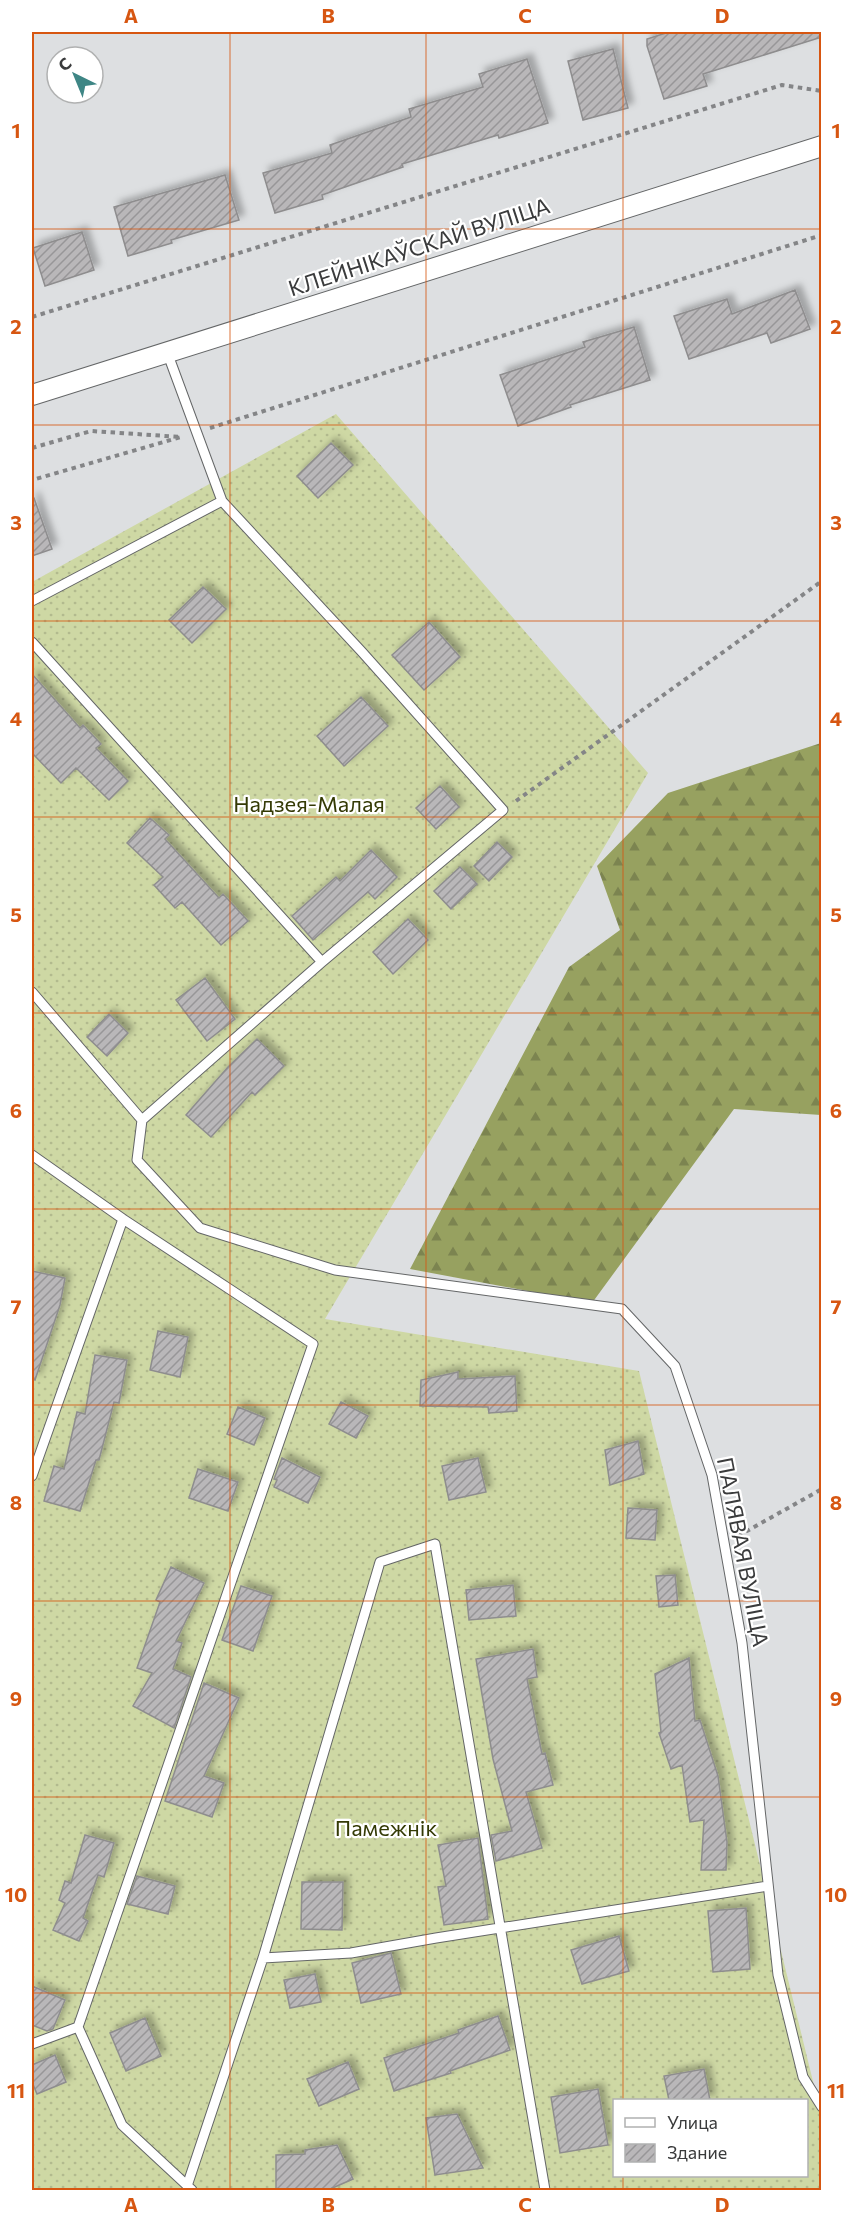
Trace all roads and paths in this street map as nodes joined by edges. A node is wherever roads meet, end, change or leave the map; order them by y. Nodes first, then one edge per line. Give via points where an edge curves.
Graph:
1 (822, 91) edge
2 (822, 146) edge
3 (822, 236) edge
4 (32, 317) edge
5 (167, 352) junction
6 (32, 395) edge
7 (196, 432) junction
8 (181, 437) junction
9 (32, 448) edge
10 (32, 480) edge
11 (222, 501) junction
12 (822, 581) edge
13 (32, 601) edge
14 (32, 642) edge
15 (503, 810) junction
16 (322, 962) junction
17 (32, 992) edge
18 (142, 1120) junction
19 (32, 1155) edge
20 (123, 1219) junction
21 (32, 1476) edge
22 (822, 1489) edge
23 (724, 1544) junction
24 (768, 1886) junction
25 (500, 1928) junction
26 (263, 1958) junction
27 (78, 2027) junction
28 (32, 2044) edge
29 (822, 2107) edge
30 (190, 2188) edge
31 (545, 2190) edge

1 - 4 path via 782,85
2 - 5 street, КЛЕЙНІКАЎСКАЙ ВУЛІЦА
3 - 7 path
5 - 6 street, КЛЕЙНІКАЎСКАЙ ВУЛІЦА
5 - 7 lane
7 - 8 path
7 - 11 lane
8 - 9 path via 91,431
8 - 10 path
11 - 13 lane
11 - 15 lane
12 - 15 path
14 - 16 lane
15 - 16 lane
16 - 18 lane
17 - 18 lane
18 - 23 lane, ПАЛЯВАЯ ВУЛІЦА via 136,1160 201,1228 335,1270 622,1309 675,1366 712,1474
19 - 20 lane
20 - 21 lane
20 - 27 lane via 313,1344
22 - 23 path
23 - 24 lane, ПАЛЯВАЯ ВУЛІЦА via 742,1643
24 - 25 lane
24 - 29 lane, ПАЛЯВАЯ ВУЛІЦА via 778,1975 803,2077
25 - 26 lane via 351,1953
25 - 26 lane via 435,1544 380,1562
25 - 31 lane
26 - 30 lane
27 - 28 lane
27 - 30 lane via 122,2125

